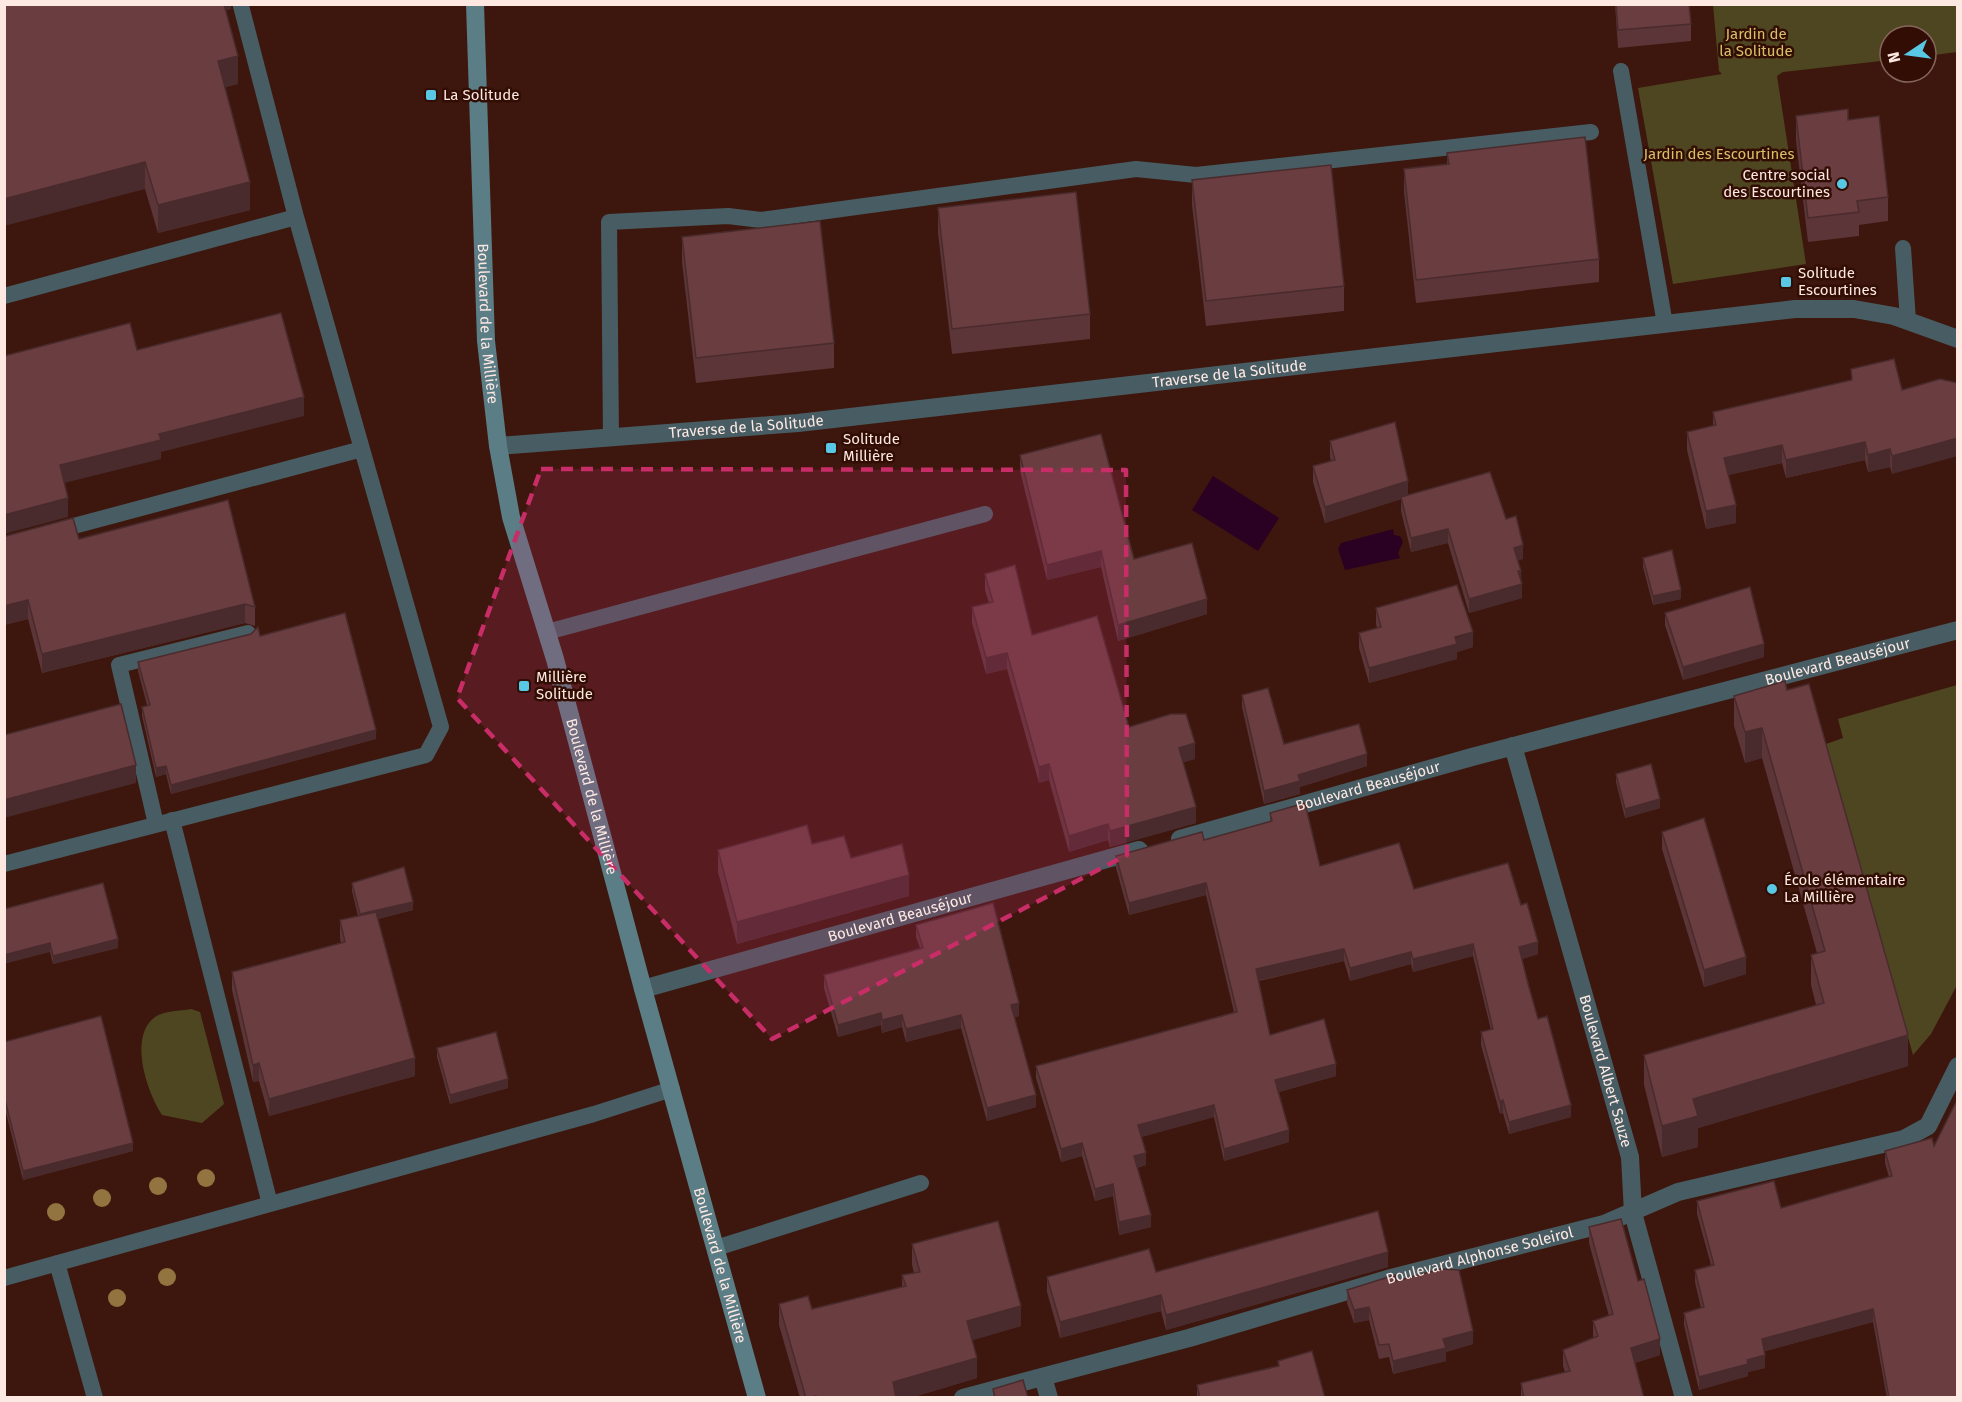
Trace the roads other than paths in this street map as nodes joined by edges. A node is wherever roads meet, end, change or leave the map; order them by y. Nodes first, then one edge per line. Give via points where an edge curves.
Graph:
1 (475, 4) edge
2 (241, 6) dead end
3 (1621, 71) dead end
4 (1591, 132) dead end
5 (296, 217) junction
6 (1903, 248) dead end
7 (4, 296) edge
8 (1908, 321) junction
9 (1665, 324) junction
10 (1958, 339) edge
11 (611, 438) junction
12 (498, 446) junction
13 (362, 449) junction
14 (985, 514) dead end
15 (39, 535) edge
16 (1958, 630) edge
17 (547, 632) junction
18 (248, 633) edge
19 (1513, 746) junction
20 (164, 822) junction
21 (4, 864) edge
22 (643, 989) junction
23 (1958, 1066) edge
24 (672, 1089) junction
25 (921, 1183) dead end
26 (270, 1204) junction
27 (1633, 1213) junction
28 (716, 1248) junction
29 (57, 1263) junction
30 (4, 1278) edge
31 (1043, 1377) junction
32 (95, 1398) edge
33 (757, 1398) edge
34 (963, 1398) edge
35 (1049, 1398) edge
36 (1684, 1398) edge

1 - 12 main road, Boulevard de la Millière via 486,341
2 - 5 lane
3 - 9 lane
4 - 11 lane via 1196,175 1136,169 761,220 728,216 609,222
5 - 7 lane
5 - 13 lane
6 - 8 lane
8 - 9 street, Traverse de la Solitude via 1854,309 1795,309
8 - 10 street, Traverse de la Solitude
9 - 11 street, Traverse de la Solitude via 798,423
11 - 12 street, Traverse de la Solitude
12 - 17 main road, Boulevard de la Millière via 511,517
13 - 15 lane
13 - 20 lane via 441,727 426,755
14 - 17 lane
16 - 19 street, Boulevard Beauséjour
17 - 22 main road, Boulevard de la Millière
18 - 20 lane via 119,665
19 - 22 street, Boulevard Beauséjour
19 - 27 street, Boulevard Albert Sauze via 1630,1157
20 - 21 lane
20 - 26 lane
22 - 24 main road, Boulevard de la Millière
23 - 27 street, Boulevard Alphonse Soleirol via 1928,1126 1904,1139 1678,1192
24 - 26 lane
24 - 28 main road, Boulevard de la Millière
25 - 28 lane
26 - 29 lane
27 - 31 street, Boulevard Alphonse Soleirol
27 - 36 street, Boulevard Albert Sauze
28 - 33 main road, Boulevard de la Millière
29 - 30 lane
29 - 32 lane
31 - 34 street, Boulevard Alphonse Soleirol
31 - 35 street

